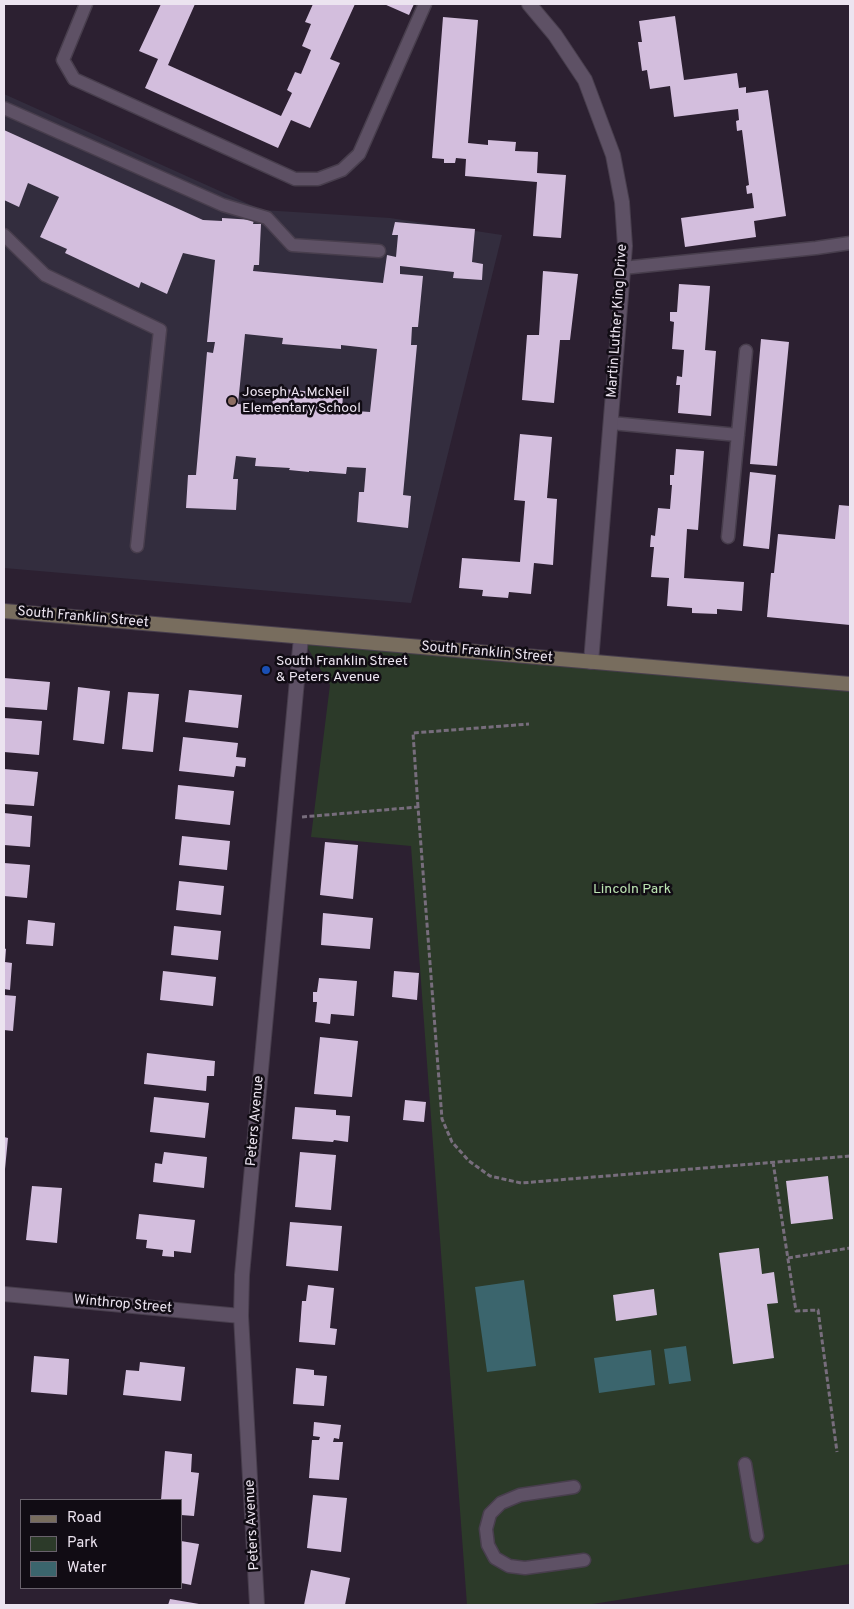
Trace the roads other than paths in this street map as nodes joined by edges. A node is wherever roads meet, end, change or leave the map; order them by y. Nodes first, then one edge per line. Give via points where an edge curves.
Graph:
1 (86, 4) edge
2 (425, 4) edge
3 (529, 4) edge
4 (4, 108) edge
5 (4, 235) edge
6 (850, 243) edge
7 (378, 251) dead end
8 (623, 268) junction
9 (746, 351) dead end
10 (610, 423) junction
11 (738, 435) junction
12 (728, 537) dead end
13 (137, 546) dead end
14 (4, 611) edge
15 (301, 637) junction
16 (591, 662) junction
17 (850, 684) edge
18 (4, 1294) edge
19 (241, 1316) junction
20 (744, 1464) dead end
21 (574, 1487) dead end
22 (757, 1536) dead end
23 (584, 1560) dead end
24 (257, 1605) edge

1 - 2 lane via 63,60 74,79 295,179 318,179 342,170 360,154
3 - 8 street, Martin Luther King Drive via 555,35 585,80 613,155 622,202
4 - 7 lane via 223,205 267,218 292,245
5 - 13 lane via 44,275 160,330
6 - 8 lane
8 - 10 street, Martin Luther King Drive
9 - 11 lane
10 - 11 lane
10 - 16 street, Martin Luther King Drive
11 - 12 lane
14 - 15 main road, South Franklin Street
15 - 16 main road, South Franklin Street
15 - 19 street, Peters Avenue via 242,1275
16 - 17 main road, South Franklin Street
18 - 19 street, Winthrop Street
19 - 24 street, Peters Avenue
20 - 22 lane
21 - 23 lane via 520,1495 501,1503 490,1514 486,1530 488,1545 495,1558 509,1566 525,1568

